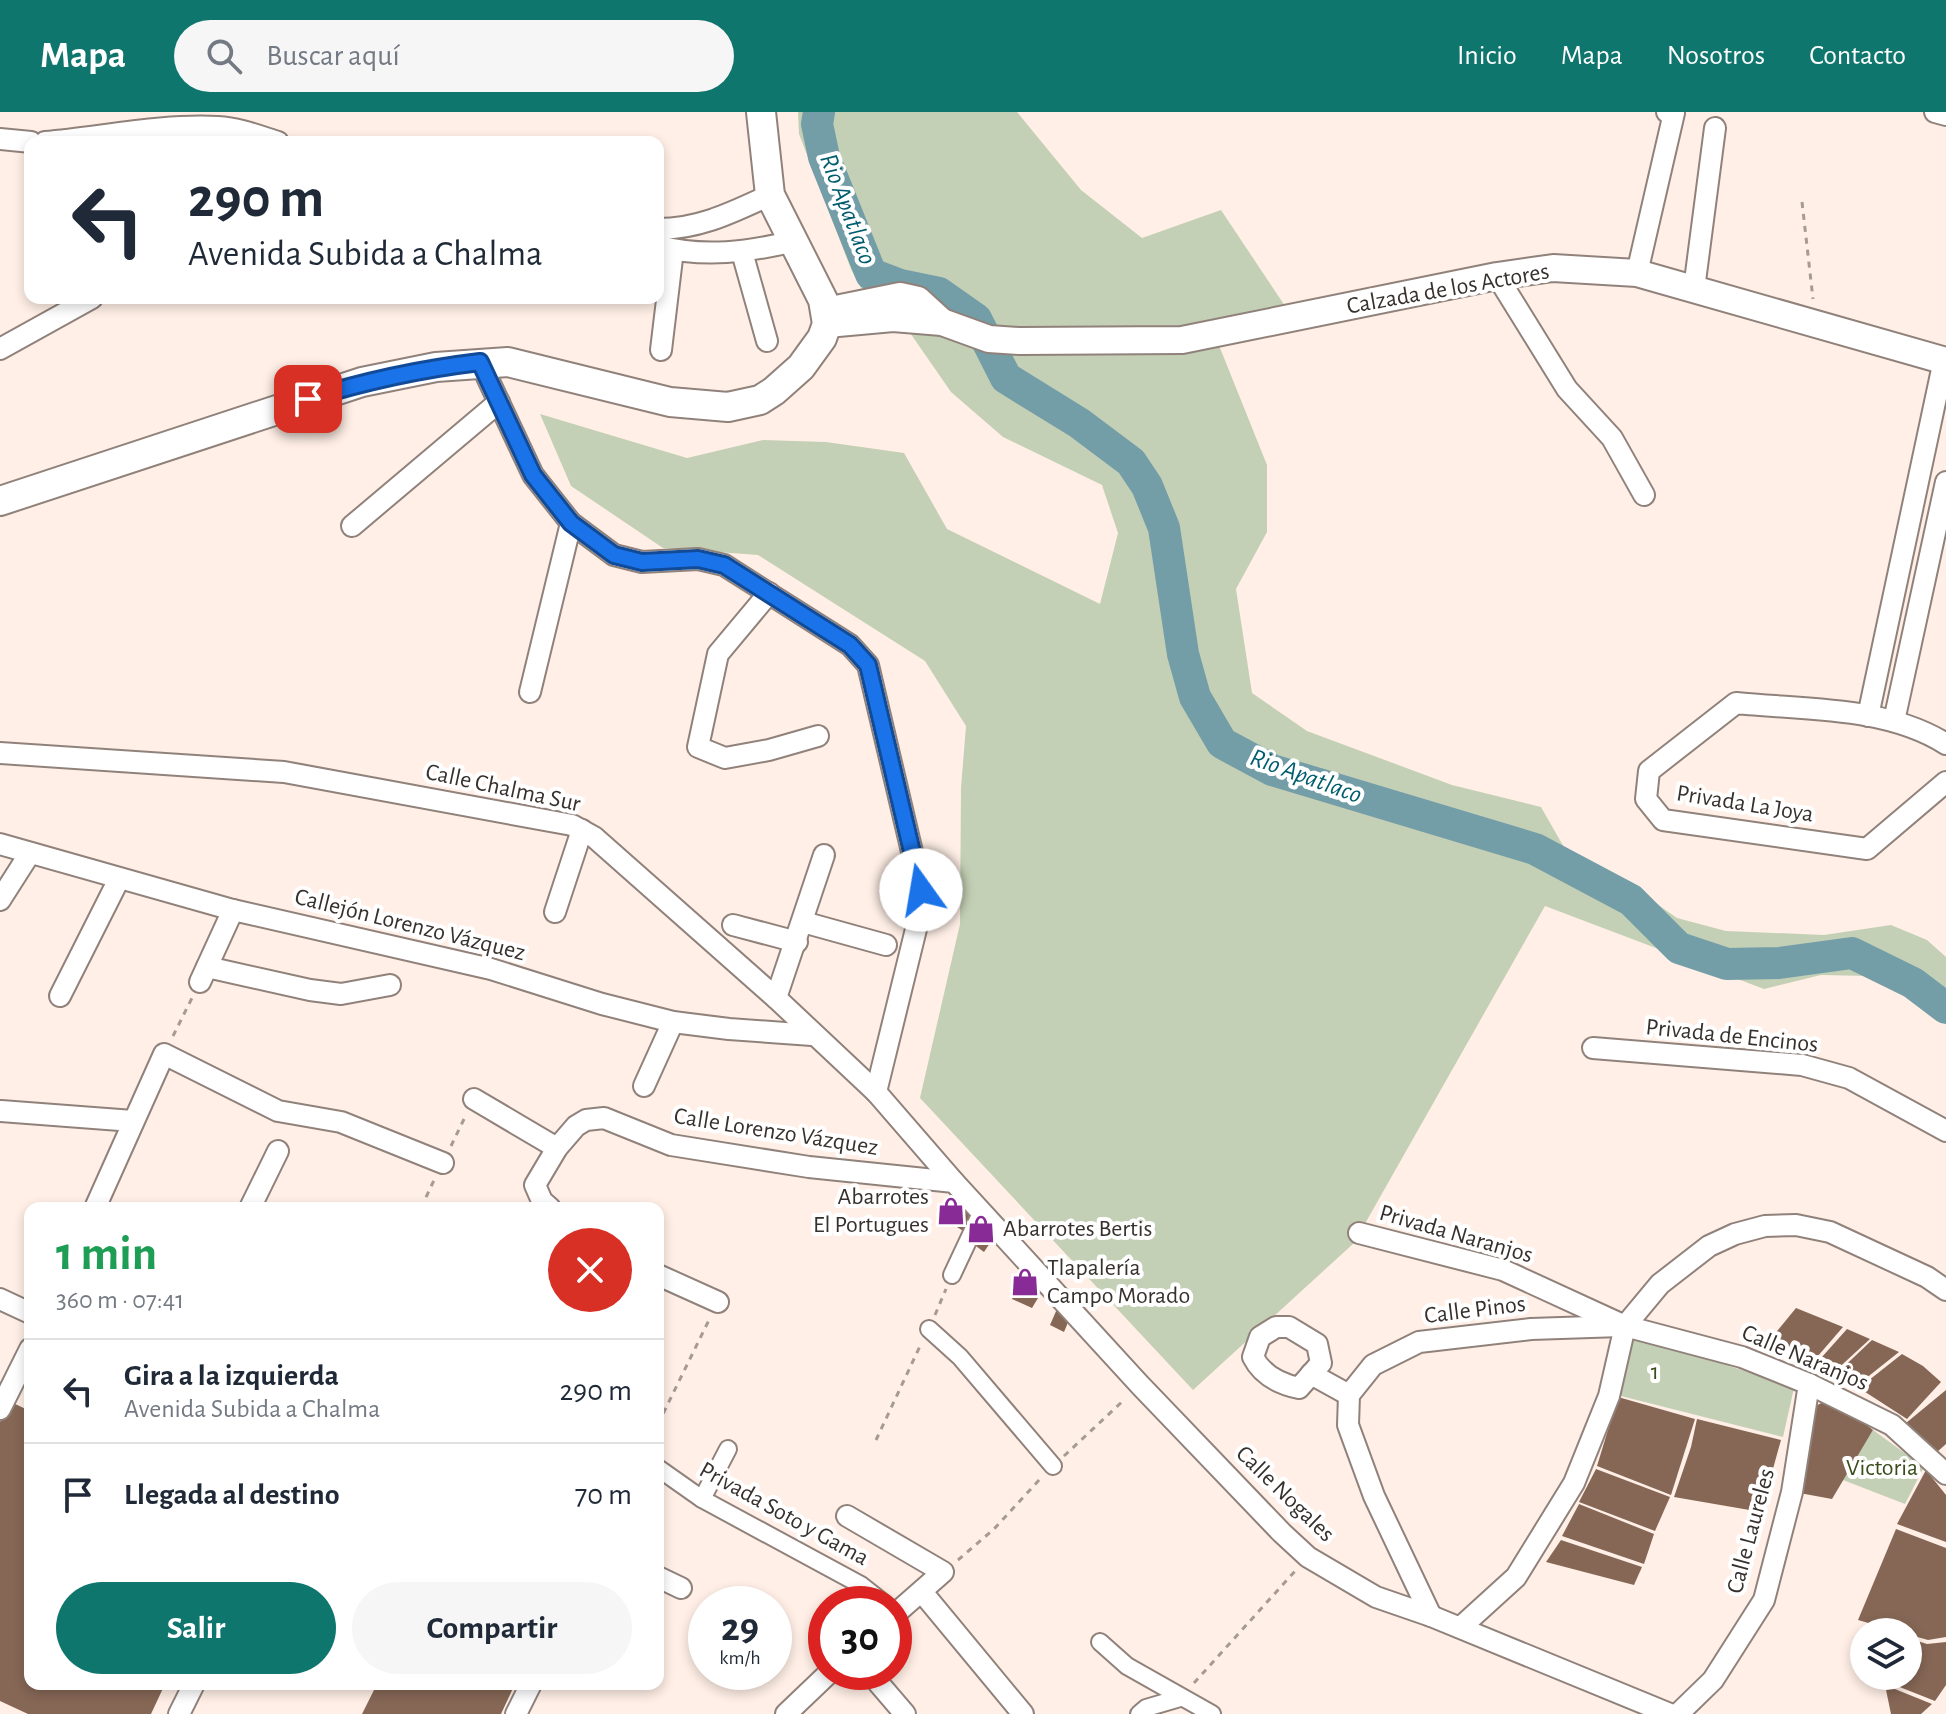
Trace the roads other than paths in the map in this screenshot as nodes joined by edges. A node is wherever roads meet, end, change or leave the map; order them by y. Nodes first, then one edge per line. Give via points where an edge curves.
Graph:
1 (761, 112) edge
2 (1667, 112) edge
3 (1935, 112) edge
4 (1946, 115) edge
5 (1715, 128) dead end
6 (102, 136) edge
7 (259, 136) edge
8 (0, 139) edge
9 (24, 141) edge
10 (770, 195) junction
11 (716, 220) junction
12 (664, 229) edge
13 (795, 241) junction
14 (666, 248) edge
15 (742, 252) junction
16 (718, 254) junction
17 (1637, 273) junction
18 (1497, 276) junction
19 (664, 289) edge
20 (1694, 289) junction
21 (81, 304) edge
22 (663, 304) edge
23 (826, 317) junction
24 (767, 341) dead end
25 (0, 349) edge
26 (661, 350) dead end
27 (1945, 360) edge
28 (480, 362) junction
29 (499, 402) junction
30 (1946, 482) edge
31 (1644, 495) dead end
32 (0, 501) edge
33 (571, 523) junction
34 (352, 526) dead end
35 (769, 593) junction
36 (530, 692) dead end
37 (1868, 716) junction
38 (1894, 721) junction
39 (818, 736) dead end
40 (1946, 744) edge
41 (0, 753) edge
42 (1946, 782) edge
43 (582, 830) junction
44 (0, 844) edge
45 (30, 853) junction
46 (824, 855) dead end
47 (119, 879) junction
48 (0, 900) edge
49 (233, 910) junction
50 (555, 912) dead end
51 (733, 925) dead end
52 (800, 932) junction
53 (886, 945) dead end
54 (390, 985) dead end
55 (60, 996) dead end
56 (776, 998) junction
57 (673, 1022) junction
58 (812, 1035) junction
59 (1593, 1048) dead end
60 (644, 1086) dead end
61 (876, 1092) junction
62 (474, 1099) dead end
63 (1, 1111) edge
64 (133, 1121) junction
65 (1946, 1131) edge
66 (557, 1148) junction
67 (278, 1151) dead end
68 (443, 1163) dead end
69 (954, 1182) junction
70 (98, 1202) edge
71 (253, 1202) edge
72 (543, 1202) edge
73 (982, 1211) junction
74 (1359, 1233) dead end
75 (952, 1275) road end
76 (664, 1278) edge
77 (1946, 1290) edge
78 (0, 1299) edge
79 (718, 1302) road end
80 (24, 1310) edge
81 (1625, 1326) junction
82 (929, 1329) road end
83 (24, 1361) edge
84 (1311, 1374) dead end
85 (1809, 1384) junction
86 (1349, 1395) junction
87 (0, 1409) edge
88 (728, 1449) dead end
89 (1053, 1466) road end
90 (664, 1472) edge
91 (1946, 1474) edge
92 (702, 1499) junction
93 (847, 1516) dead end
94 (664, 1580) edge
95 (862, 1586) edge
96 (681, 1588) dead end
97 (922, 1592) junction
98 (912, 1600) edge
99 (1431, 1616) junction
100 (1461, 1627) junction
101 (1100, 1642) dead end
102 (192, 1690) edge
103 (528, 1690) edge
104 (811, 1690) edge
105 (884, 1690) edge
106 (1180, 1698) junction
107 (183, 1713) edge
108 (516, 1714) edge
109 (786, 1714) edge
110 (905, 1714) edge
111 (1023, 1714) edge
112 (1139, 1714) edge
113 (1212, 1714) edge
114 (1670, 1714) edge
115 (1678, 1714) edge

1 - 10 main road
2 - 17 street via 1674,113
3 - 4 street
5 - 20 street
6 - 7 street via 220,127
8 - 9 street
10 - 11 street
10 - 13 main road
11 - 12 street
11 - 16 street
13 - 15 street
13 - 23 main road
14 - 16 street
14 - 19 street
15 - 16 street
15 - 24 street
17 - 18 street, Calzada de los Actores via 1553,268
17 - 20 street, Calzada de los Actores
18 - 23 street, Calzada de los Actores via 1182,340 989,339 942,322 918,300 900,296
18 - 31 street via 1567,389 1612,438
20 - 27 street, Calzada de los Actores
21 - 25 street
22 - 26 street
23 - 28 main road via 812,352 787,382 760,400 728,407 670,402 508,362
27 - 37 street
28 - 29 street
28 - 32 main road via 362,382
29 - 33 street via 533,475
29 - 34 street
30 - 38 street
33 - 35 street via 614,555 642,562 698,559 724,565
33 - 36 street
35 - 39 street via 718,654 698,747 725,758
35 - 61 street via 850,645 868,665 921,890
37 - 38 street, Privada La Joya
37 - 42 street, Privada La Joya via 1736,703 1649,771 1646,799 1663,820 1867,849
38 - 40 street, Privada La Joya
41 - 43 street, Calle Chalma Sur via 284,772
43 - 50 street
43 - 56 street, Calle Chalma Sur
44 - 45 street, Callejón Lorenzo Vázquez
45 - 47 street, Callejón Lorenzo Vázquez
45 - 48 street
46 - 52 street
47 - 49 street, Callejón Lorenzo Vázquez
47 - 55 street
49 - 54 street via 204,975 341,994
49 - 57 street, Callejón Lorenzo Vázquez via 491,969
51 - 52 street
52 - 53 street
52 - 56 street
56 - 58 street, Calle Chalma Sur
57 - 58 street, Callejón Lorenzo Vázquez
57 - 60 street
58 - 61 street, Calle Chalma Sur
59 - 65 street, Privada de Encinos via 1802,1065 1849,1078
61 - 69 street, Calle Chalma Sur
62 - 66 street
63 - 64 street
64 - 68 street via 164,1054 278,1111 341,1122
64 - 70 street
66 - 69 street, Calle Lorenzo Vázquez via 576,1126 604,1118 671,1145
66 - 72 street, Calle Lorenzo Vázquez via 535,1185
67 - 71 street
69 - 73 street, Calle Nogales
73 - 75 street
73 - 99 street, Calle Nogales via 1140,1385 1308,1557 1376,1597
74 - 81 street, Privada Naranjos via 1503,1270
76 - 79 street
77 - 81 street via 1830,1232 1765,1226 1709,1246 1660,1284
78 - 80 street
81 - 85 street, Calle Naranjos via 1742,1357
81 - 86 street, Calle Pinos via 1531,1329 1419,1342 1373,1365
81 - 100 street via 1609,1396 1574,1483 1516,1577
82 - 89 street via 960,1357
83 - 87 street
84 - 86 street
85 - 91 street, Calle Naranjos via 1892,1425
85 - 115 street, Calle Laureles via 1792,1492 1764,1600 1713,1680
86 - 99 street via 1348,1425 1374,1496
88 - 92 street
90 - 92 street, Privada Soto y Gama
92 - 95 street, Privada Soto y Gama
93 - 97 street via 943,1572
94 - 96 street
97 - 98 street
97 - 111 street
99 - 100 street, Calle Nogales
100 - 114 street, Calle Nogales
101 - 106 street via 1127,1666
102 - 107 street
103 - 108 street
104 - 109 street
105 - 110 street
106 - 112 street
106 - 113 street

